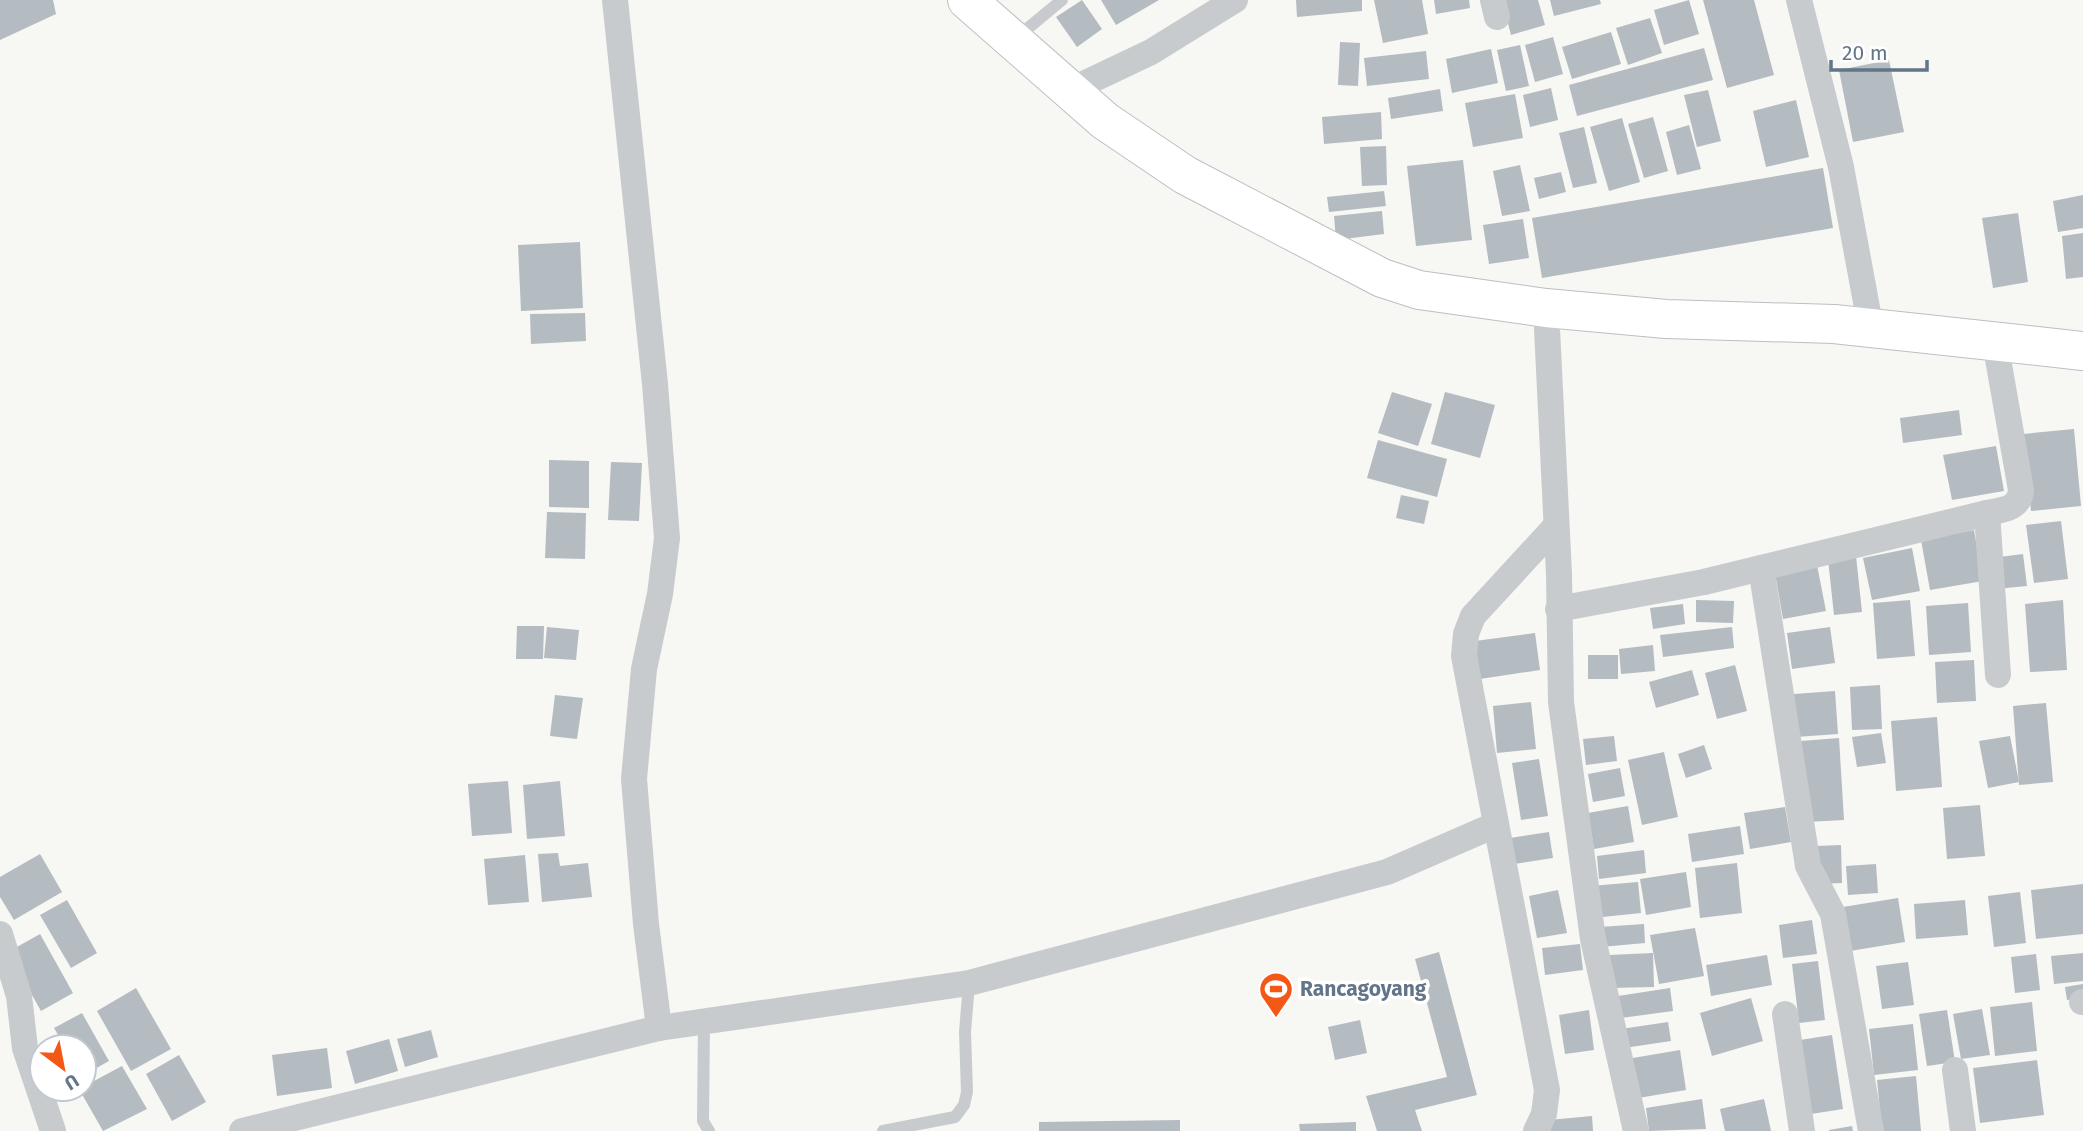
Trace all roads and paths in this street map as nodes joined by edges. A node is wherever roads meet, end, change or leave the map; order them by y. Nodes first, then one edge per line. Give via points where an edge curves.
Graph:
1 (615, 0) edge
2 (967, 0) edge
3 (1062, 0) edge
4 (1235, 0) edge
5 (1799, 0) edge
6 (1012, 41) junction
7 (1071, 90) junction
8 (1546, 308) junction
9 (1871, 329) junction
10 (1995, 342) junction
11 (2083, 351) edge
12 (1987, 513) junction
13 (1555, 527) junction
14 (1761, 569) junction
15 (1558, 609) junction
16 (1998, 675) dead end
17 (1495, 825) junction
18 (0, 934) edge
19 (969, 983) junction
20 (1785, 1014) dead end
21 (704, 1020) junction
22 (659, 1028) junction
23 (1955, 1070) dead end
24 (53, 1131) edge
25 (242, 1131) edge
26 (709, 1131) edge
27 (883, 1131) edge
28 (1536, 1131) edge
29 (1636, 1131) edge
30 (1802, 1131) edge
31 (1871, 1131) edge
32 (1964, 1131) edge

1 - 22 street via 667,538 644,668 634,779
2 - 6 main road
3 - 6 lane
4 - 7 street via 1161,47
5 - 9 street via 1841,167
6 - 7 main road
7 - 8 main road via 1105,121 1185,175 1382,278 1419,290
8 - 9 main road
8 - 13 street
9 - 10 main road
10 - 11 main road
10 - 12 street via 2021,490 2012,506
12 - 14 street
12 - 16 street
13 - 15 street
13 - 17 street via 1480,607 1466,634 1464,656
14 - 15 street
14 - 31 street via 1808,866 1833,914
15 - 29 street via 1561,702 1594,939
17 - 19 street via 1387,872
17 - 28 street via 1547,1090
18 - 24 street via 19,996 25,1048
19 - 21 street
19 - 27 lane via 967,1092 961,1112
20 - 30 street
21 - 22 street
21 - 26 lane via 703,1121
22 - 25 street
23 - 32 street

